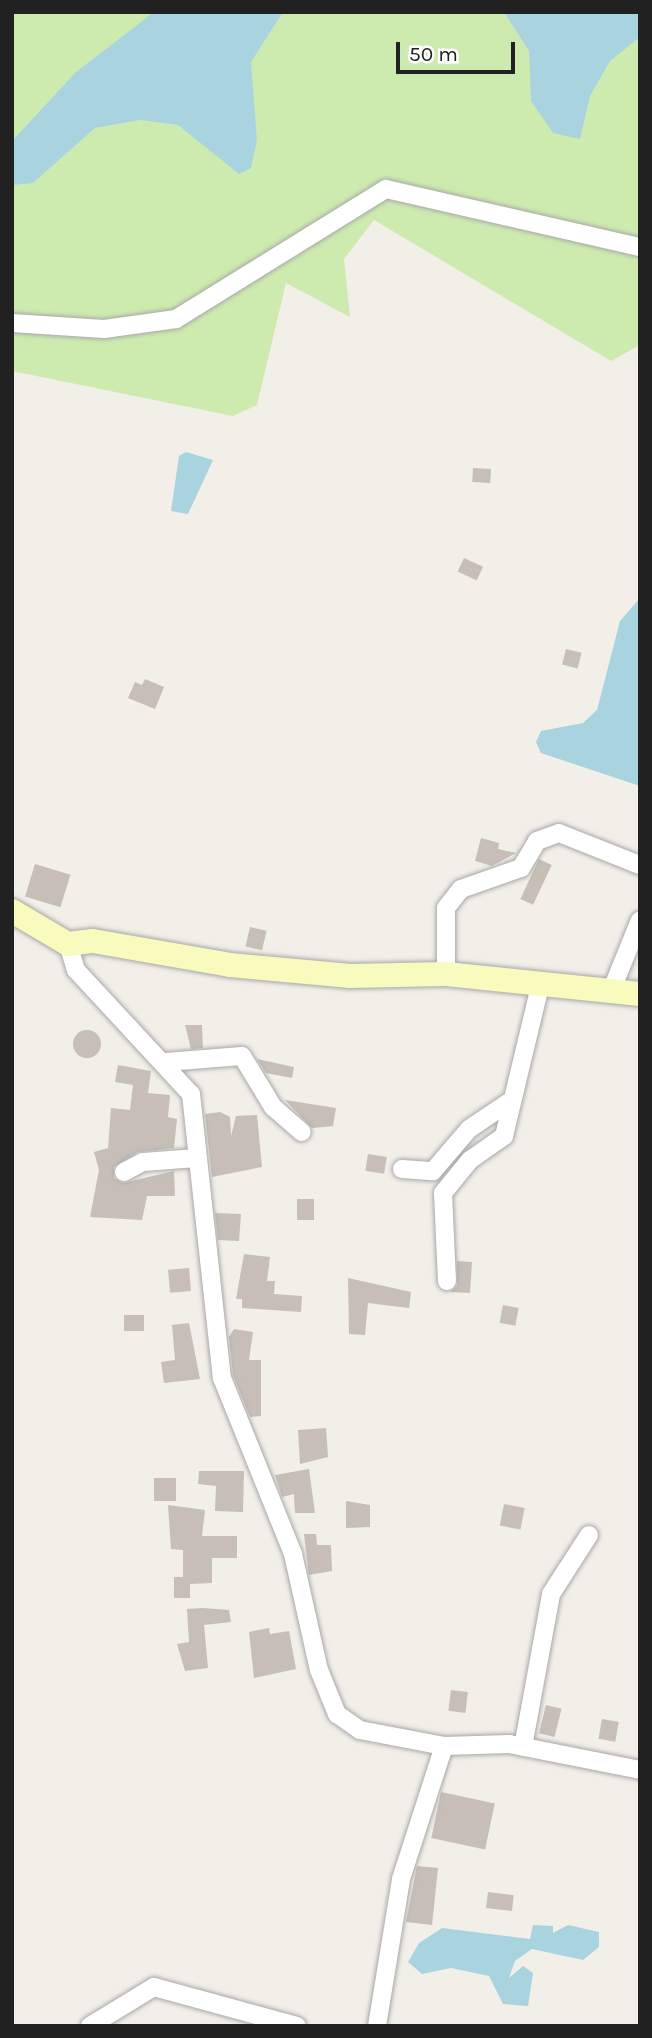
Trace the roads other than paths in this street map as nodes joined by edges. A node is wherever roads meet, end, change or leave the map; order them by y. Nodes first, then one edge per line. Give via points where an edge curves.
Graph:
1 (640, 247) edge
2 (12, 323) edge
3 (640, 865) edge
4 (12, 911) edge
5 (640, 920) edge
6 (68, 944) junction
7 (446, 975) junction
8 (540, 986) junction
9 (612, 989) junction
10 (640, 994) edge
11 (166, 1062) junction
12 (509, 1102) junction
13 (302, 1132) dead end
14 (197, 1158) junction
15 (402, 1169) dead end
16 (124, 1172) dead end
17 (447, 1281) dead end
18 (589, 1535) dead end
19 (444, 1746) junction
20 (523, 1746) junction
21 (640, 1770) edge
22 (90, 2026) edge
23 (297, 2026) edge
24 (377, 2026) edge

1 - 2 street via 386,189 358,201 176,319 104,329
3 - 7 street via 559,833 537,841 521,868 461,889 446,908
4 - 6 street
5 - 9 street
6 - 7 street via 93,941 350,976
6 - 11 street via 76,970
7 - 8 street
8 - 9 street
8 - 12 street
9 - 10 street
11 - 13 street via 242,1056 273,1107
11 - 14 street via 191,1094
12 - 15 street via 468,1129 433,1171
12 - 17 street via 500,1144 470,1160 443,1193
14 - 16 street via 143,1162
14 - 19 street via 222,1378 293,1554 326,1697 337,1714 360,1730
18 - 20 street via 551,1594
19 - 20 street
19 - 24 street via 401,1879
20 - 21 street
22 - 23 street via 154,1986

